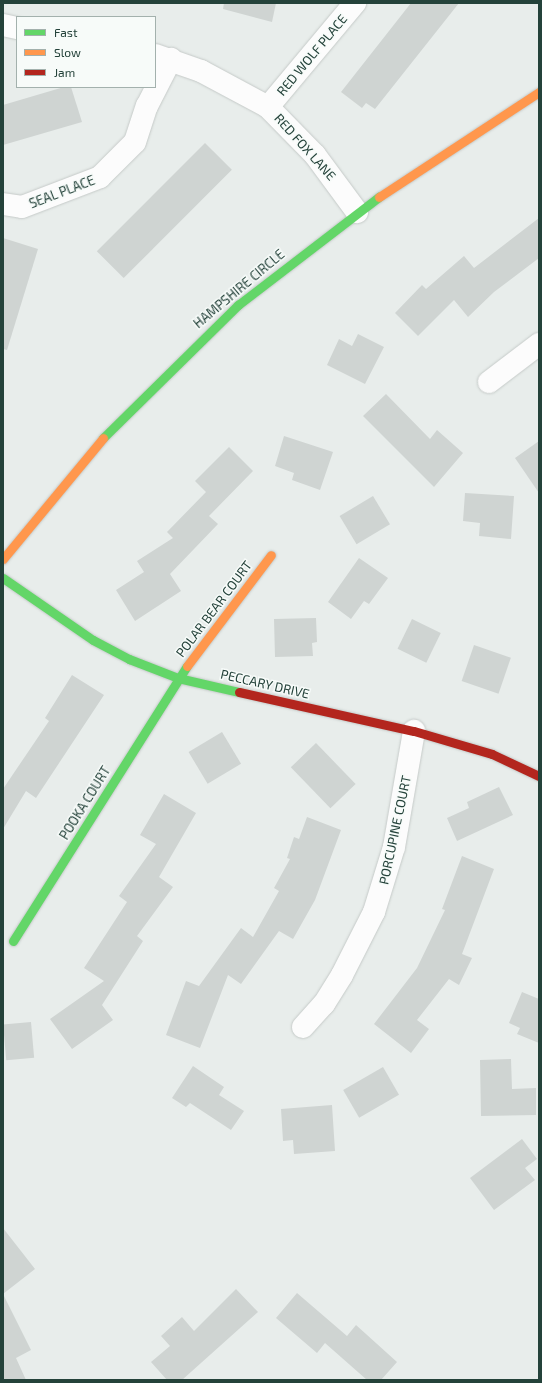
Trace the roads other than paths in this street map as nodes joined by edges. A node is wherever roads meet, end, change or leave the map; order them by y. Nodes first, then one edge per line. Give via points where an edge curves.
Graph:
1 (355, 3) edge
2 (3, 25) edge
3 (16, 28) edge
4 (163, 57) edge
5 (156, 78) edge
6 (153, 88) edge
7 (539, 92) edge
8 (268, 107) junction
9 (3, 204) edge
10 (357, 212) junction
11 (539, 344) edge
12 (489, 382) dead end
13 (271, 555) dead end
14 (3, 559) edge
15 (3, 578) edge
16 (178, 678) junction
17 (414, 731) junction
18 (539, 776) edge
19 (13, 941) dead end
20 (304, 1027) dead end

1 - 8 street, RED WOLF PLACE
2 - 3 street
4 - 5 street, SEAL PLACE
4 - 8 street, RED FOX LANE via 224,82
6 - 9 street, SEAL PLACE via 135,142 100,177 22,207
7 - 10 street, HAMPSHIRE CIRCLE
8 - 10 street, RED FOX LANE via 315,155
10 - 14 street, HAMPSHIRE CIRCLE via 238,305 167,369 109,430
11 - 12 street
13 - 16 street, POLAR BEAR COURT
15 - 16 street, PECCARY DRIVE via 93,640 129,659
16 - 17 street, PECCARY DRIVE
16 - 19 street, POOKA COURT
17 - 18 street, PECCARY DRIVE via 492,754
17 - 20 street, PORCUPINE COURT via 394,846 374,912 338,981

